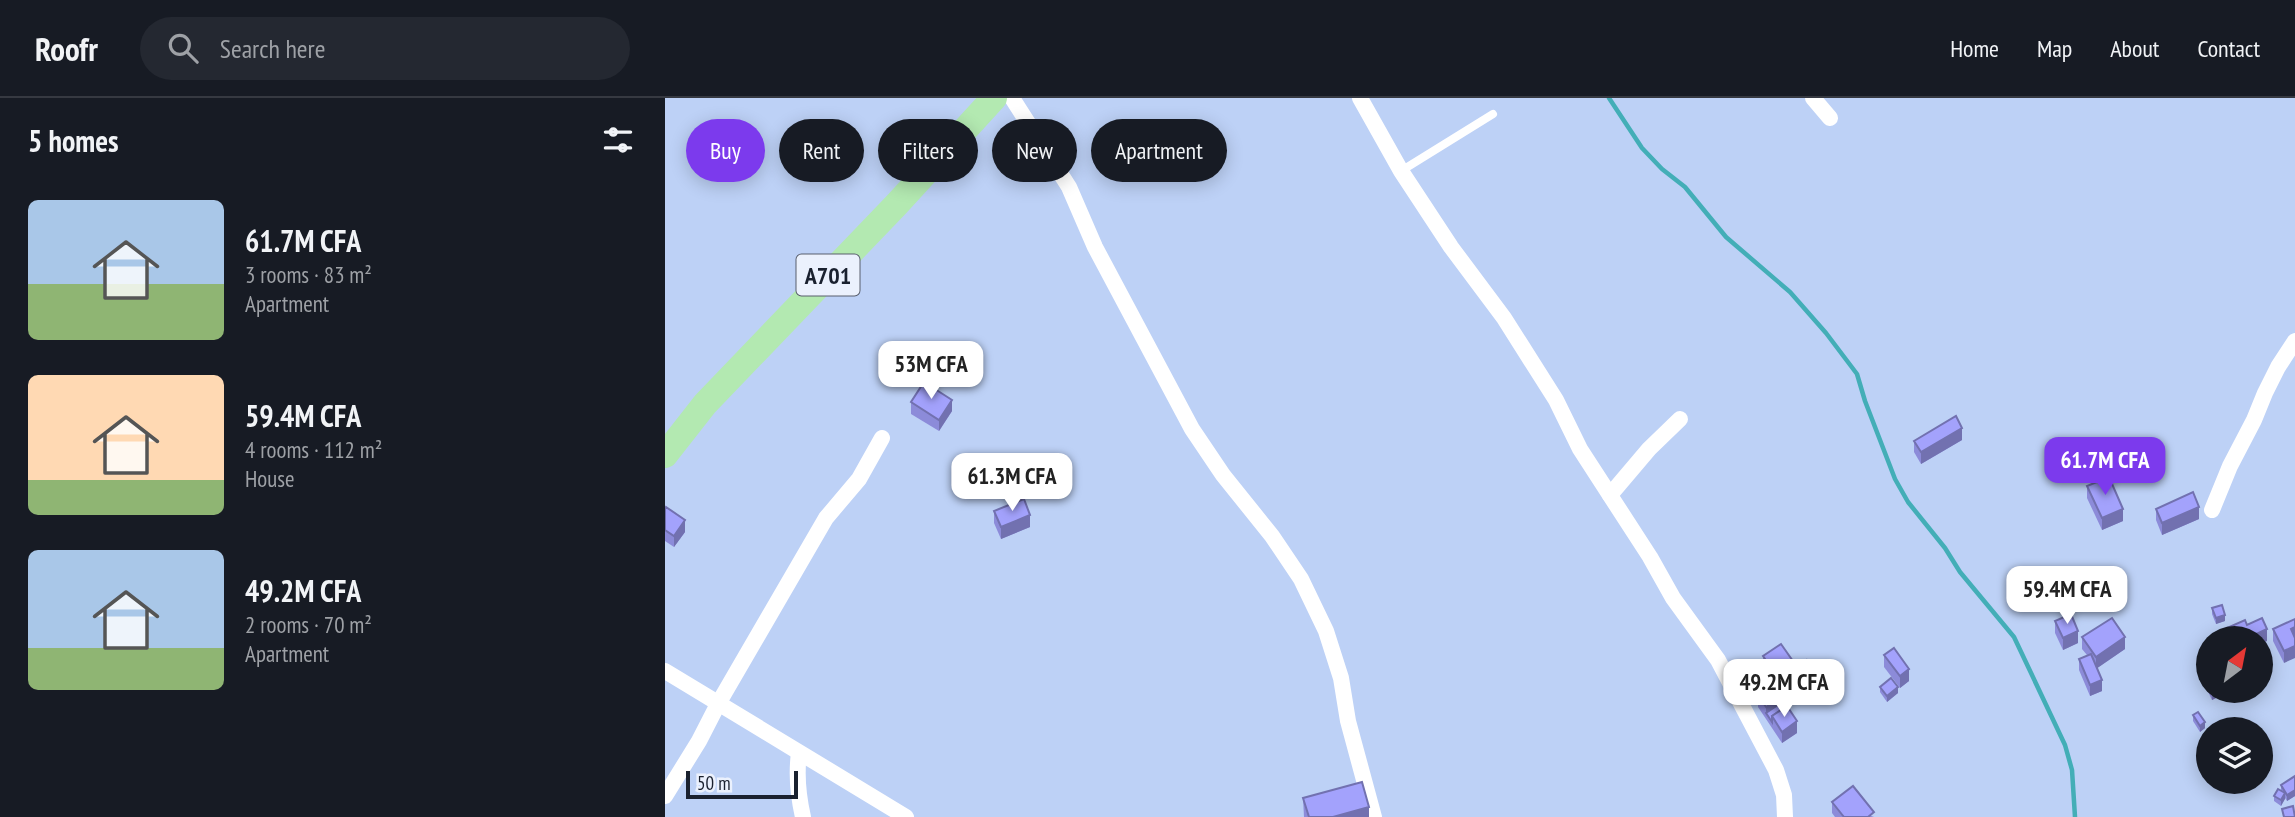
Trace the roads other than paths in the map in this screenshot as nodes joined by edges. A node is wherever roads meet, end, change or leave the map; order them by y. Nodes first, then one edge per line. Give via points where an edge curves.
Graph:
1 (994, 98) edge
2 (1011, 98) edge
3 (1360, 98) edge
4 (1814, 98) edge
5 (1493, 114) dead end
6 (1830, 118) dead end
7 (1401, 171) junction
8 (2295, 341) edge
9 (1680, 419) dead end
10 (882, 438) dead end
11 (665, 456) edge
12 (1610, 495) junction
13 (2212, 510) dead end
14 (665, 671) edge
15 (718, 704) junction
16 (799, 753) junction
17 (665, 796) edge
18 (803, 817) edge
19 (906, 817) edge
20 (1374, 817) edge
21 (1785, 817) edge

1 - 11 main road, A701 via 705,404
2 - 20 street via 1069,187 1095,247 1192,429 1301,579 1337,666
3 - 7 street
4 - 6 street
5 - 7 lane
7 - 12 street via 1504,318
8 - 13 street via 2269,384
9 - 12 street
10 - 15 street via 859,479 826,518
12 - 21 street via 1718,660 1776,770
14 - 15 street
15 - 16 street
15 - 17 street
16 - 18 street
16 - 19 street

